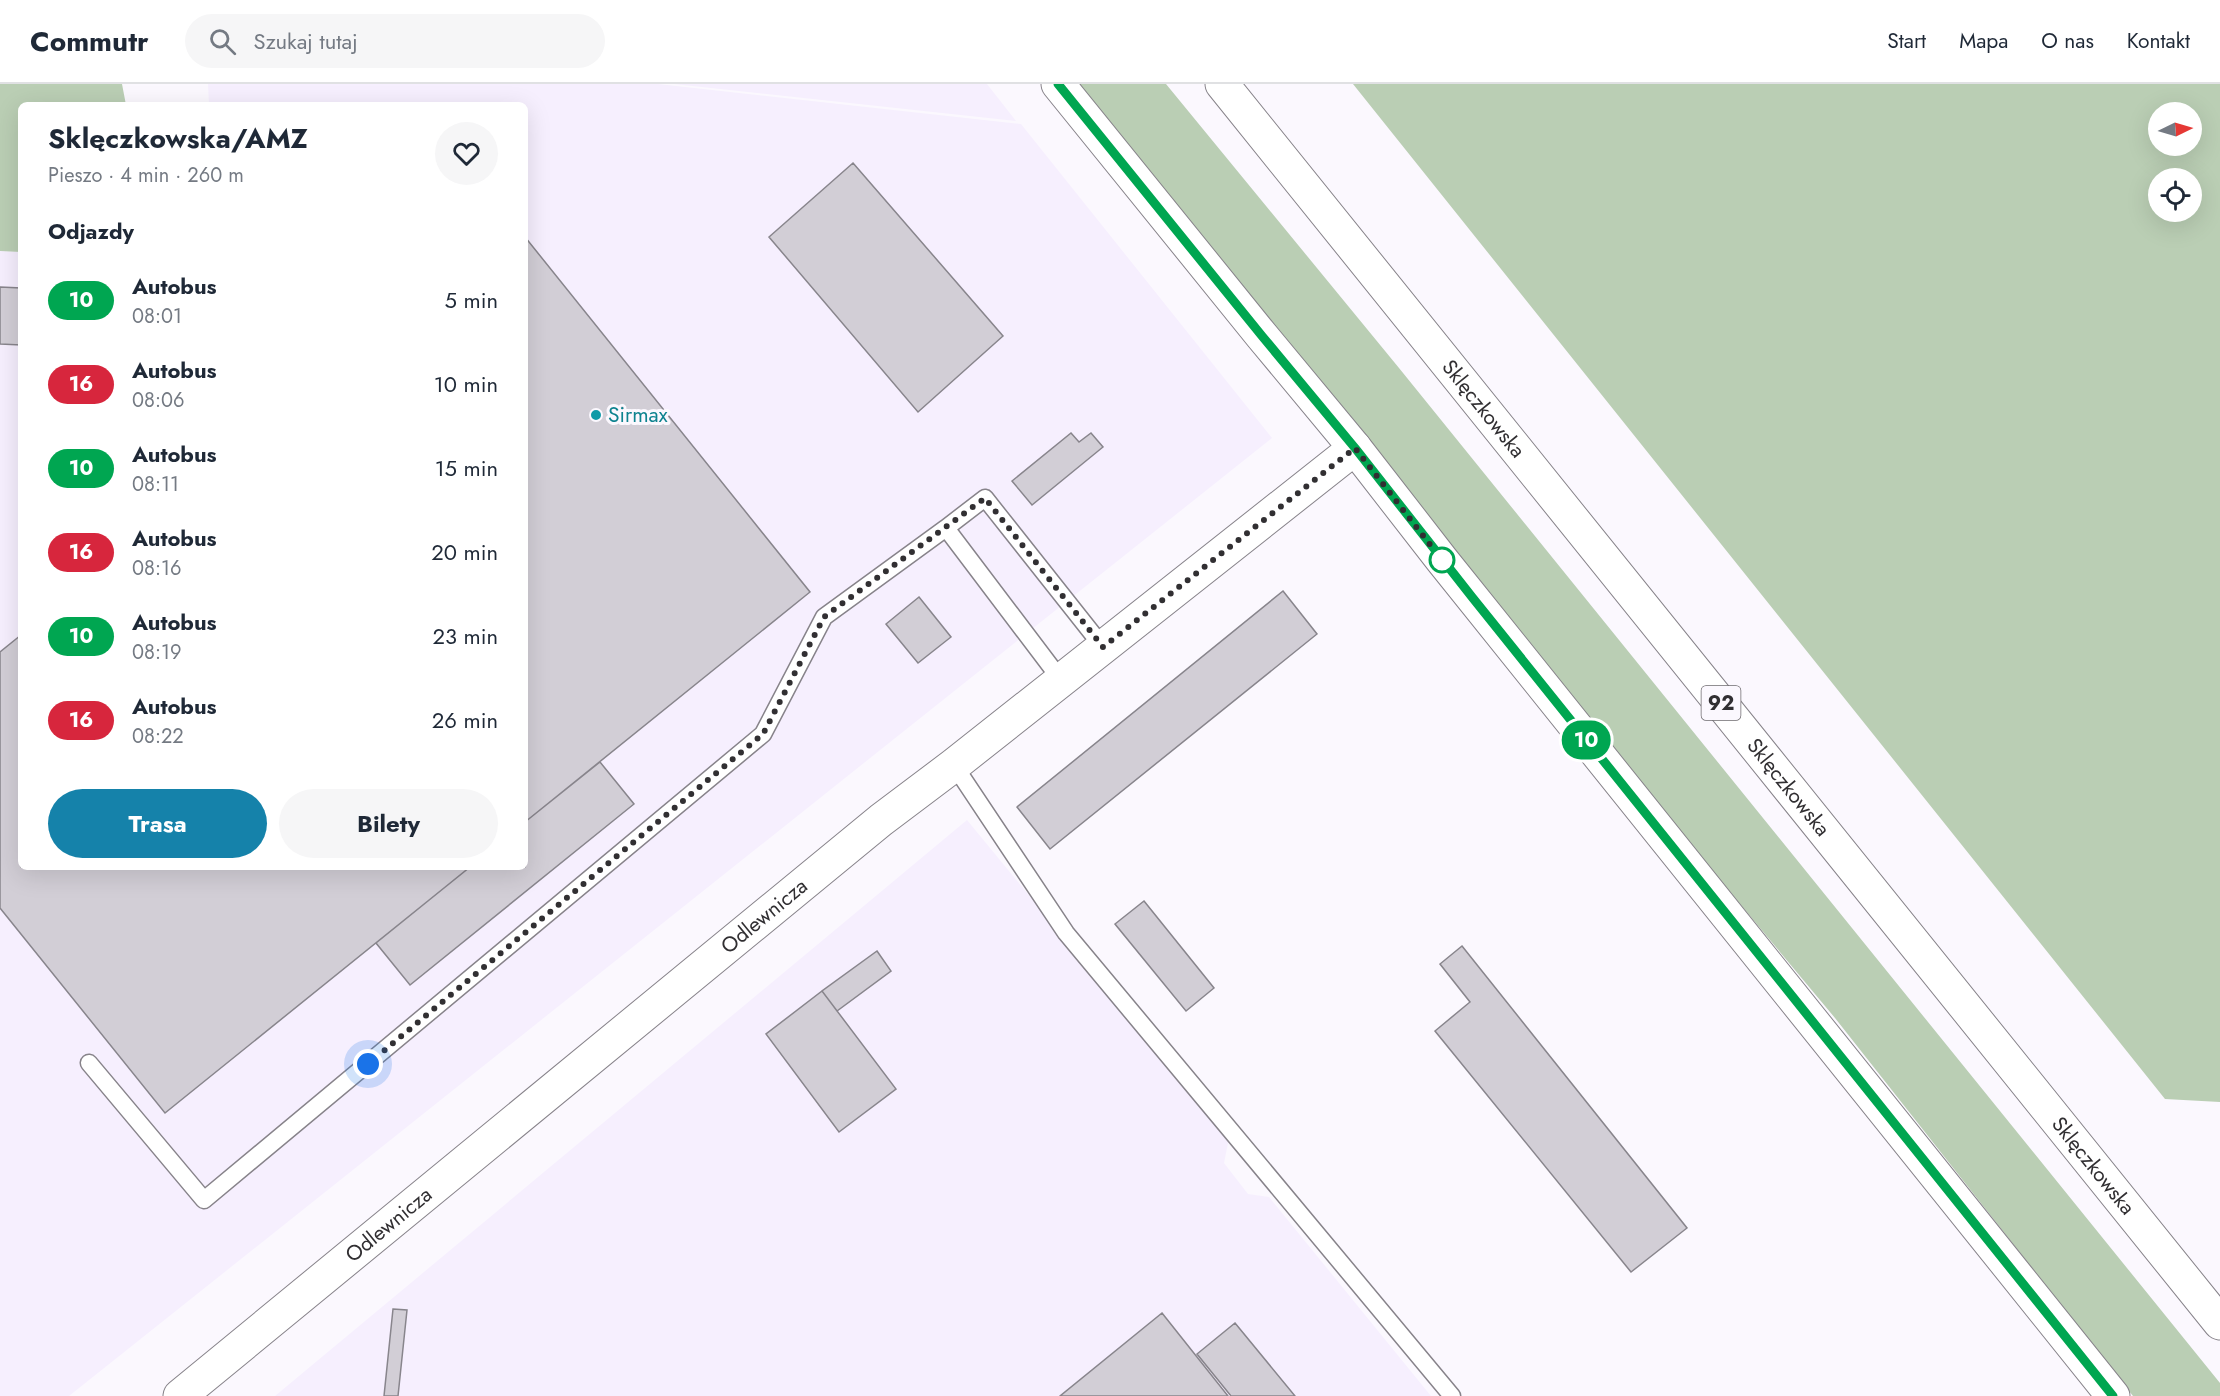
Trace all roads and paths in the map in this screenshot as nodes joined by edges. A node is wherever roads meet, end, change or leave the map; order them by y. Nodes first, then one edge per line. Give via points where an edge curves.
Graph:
1 (1058, 84) edge
2 (1222, 84) edge
3 (1355, 448) junction
4 (946, 528) junction
5 (1103, 647) junction
6 (1061, 680) junction
7 (954, 765) junction
8 (88, 1064) dead end
9 (2220, 1323) edge
10 (180, 1396) edge
11 (1452, 1396) edge
12 (2113, 1396) edge

1 - 3 street
2 - 9 street, Sklęczkowska / 92
3 - 5 street, Odlewnicza
3 - 12 street
4 - 5 lane via 985,498
4 - 6 lane
4 - 8 lane via 824,617 763,734 204,1200
5 - 6 street, Odlewnicza
6 - 7 street, Odlewnicza
7 - 10 street, Odlewnicza via 881,820
7 - 11 lane via 1066,933

